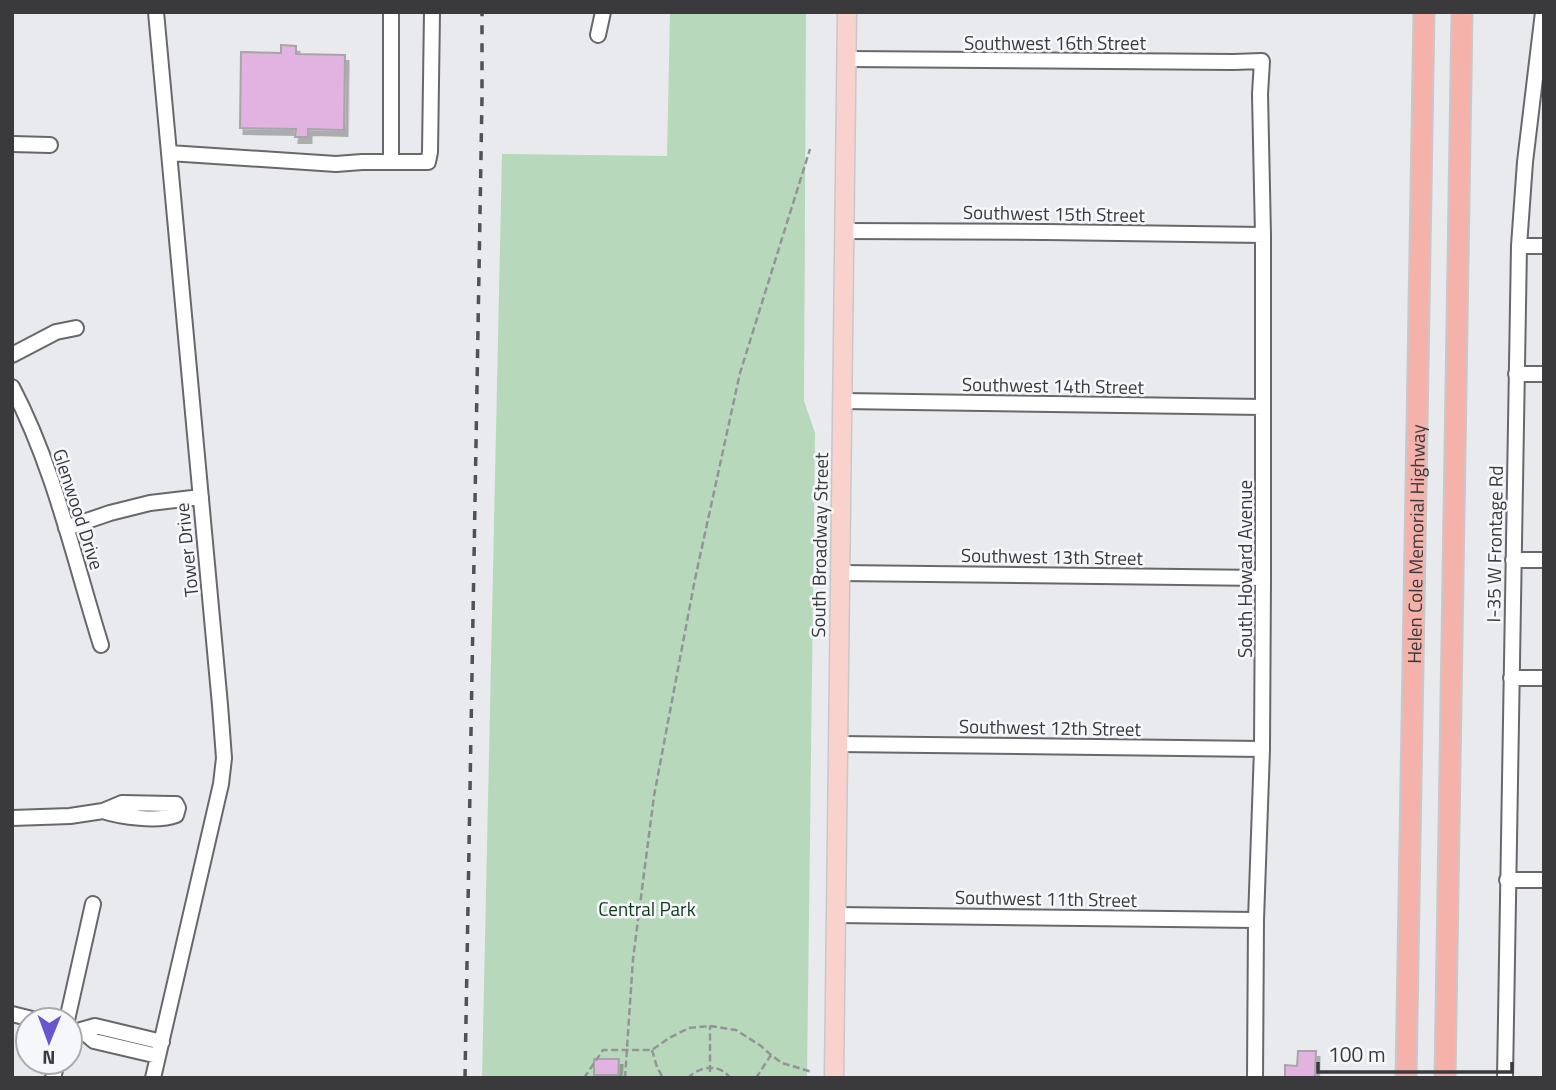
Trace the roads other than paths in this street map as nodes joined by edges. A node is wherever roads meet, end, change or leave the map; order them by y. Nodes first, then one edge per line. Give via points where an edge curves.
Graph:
1 (156, 12) edge
2 (391, 12) edge
3 (432, 12) edge
4 (603, 12) edge
5 (847, 12) edge
6 (1418, 12) edge
7 (1424, 12) edge
8 (1462, 12) edge
9 (1472, 12) edge
10 (1543, 12) edge
11 (598, 35) dead end
12 (1423, 50) junction
13 (1541, 52) edge
14 (847, 60) junction
15 (1262, 61) joint
16 (1461, 62) junction
17 (1537, 118) edge
18 (12, 144) edge
19 (50, 145) dead end
20 (169, 153) junction
21 (391, 162) junction
22 (844, 231) junction
23 (1263, 235) junction
24 (1519, 246) junction
25 (1544, 246) edge
26 (76, 328) dead end
27 (12, 355) edge
28 (1517, 374) junction
29 (1544, 374) edge
30 (12, 387) edge
31 (842, 401) junction
32 (1263, 407) junction
33 (201, 497) junction
34 (66, 528) junction
35 (1513, 560) junction
36 (1544, 560) edge
37 (840, 573) junction
38 (1263, 578) junction
39 (102, 645) dead end
40 (1511, 678) junction
41 (1544, 678) edge
42 (838, 744) junction
43 (1262, 749) junction
44 (103, 811) dead end
45 (12, 818) edge
46 (1507, 880) junction
47 (1544, 880) edge
48 (93, 904) dead end
49 (836, 915) junction
50 (1256, 920) junction
51 (70, 1006) edge
52 (84, 1028) edge
53 (160, 1049) junction
54 (153, 1078) edge
55 (834, 1078) edge
56 (1255, 1078) edge
57 (1406, 1078) edge
58 (1445, 1078) edge
59 (1504, 1078) edge

1 - 20 street, Tower Drive
2 - 21 street
3 - 21 street via 428,162
4 - 11 street
5 - 14 main road, South Broadway Street
6 - 12 highway
7 - 12 highway, Helen Cole Memorial Highway
8 - 16 highway, Helen Cole Memorial Highway
9 - 16 highway
10 - 13 street, I-35 W Frontage Rd
12 - 57 highway, Helen Cole Memorial Highway
13 - 17 street, I-35 W Frontage Rd
14 - 15 street, Southwest 16th Street
14 - 22 main road, South Broadway Street
15 - 23 street, South Howard Avenue
16 - 58 highway, Helen Cole Memorial Highway
17 - 24 street, I-35 W Frontage Rd
18 - 19 street
20 - 21 street via 336,164
20 - 33 street, Tower Drive
22 - 23 street, Southwest 15th Street
22 - 31 main road, South Broadway Street
23 - 32 street, South Howard Avenue
24 - 25 street
24 - 28 street, I-35 W Frontage Rd
26 - 27 street via 56,332
28 - 29 street
28 - 35 street, I-35 W Frontage Rd
30 - 34 street, Glenwood Drive
31 - 32 street, Southwest 14th Street
31 - 37 main road, South Broadway Street
32 - 38 street, South Howard Avenue
33 - 34 street via 150,503
33 - 53 street, Tower Drive via 224,758
34 - 39 street, Glenwood Drive
35 - 36 street
35 - 40 street, I-35 W Frontage Rd
37 - 38 street, Southwest 13th Street
37 - 42 main road, South Broadway Street
38 - 43 street, South Howard Avenue
40 - 41 street
40 - 46 street, I-35 W Frontage Rd
42 - 43 street, Southwest 12th Street
42 - 49 main road, South Broadway Street
43 - 50 street, South Howard Avenue
44 - 45 street
46 - 47 street
46 - 59 street, I-35 W Frontage Rd
48 - 51 street
49 - 50 street, Southwest 11th Street
49 - 55 main road, South Broadway Street
50 - 56 street, South Howard Avenue
52 - 53 street via 96,1026
53 - 54 street, Tower Drive

